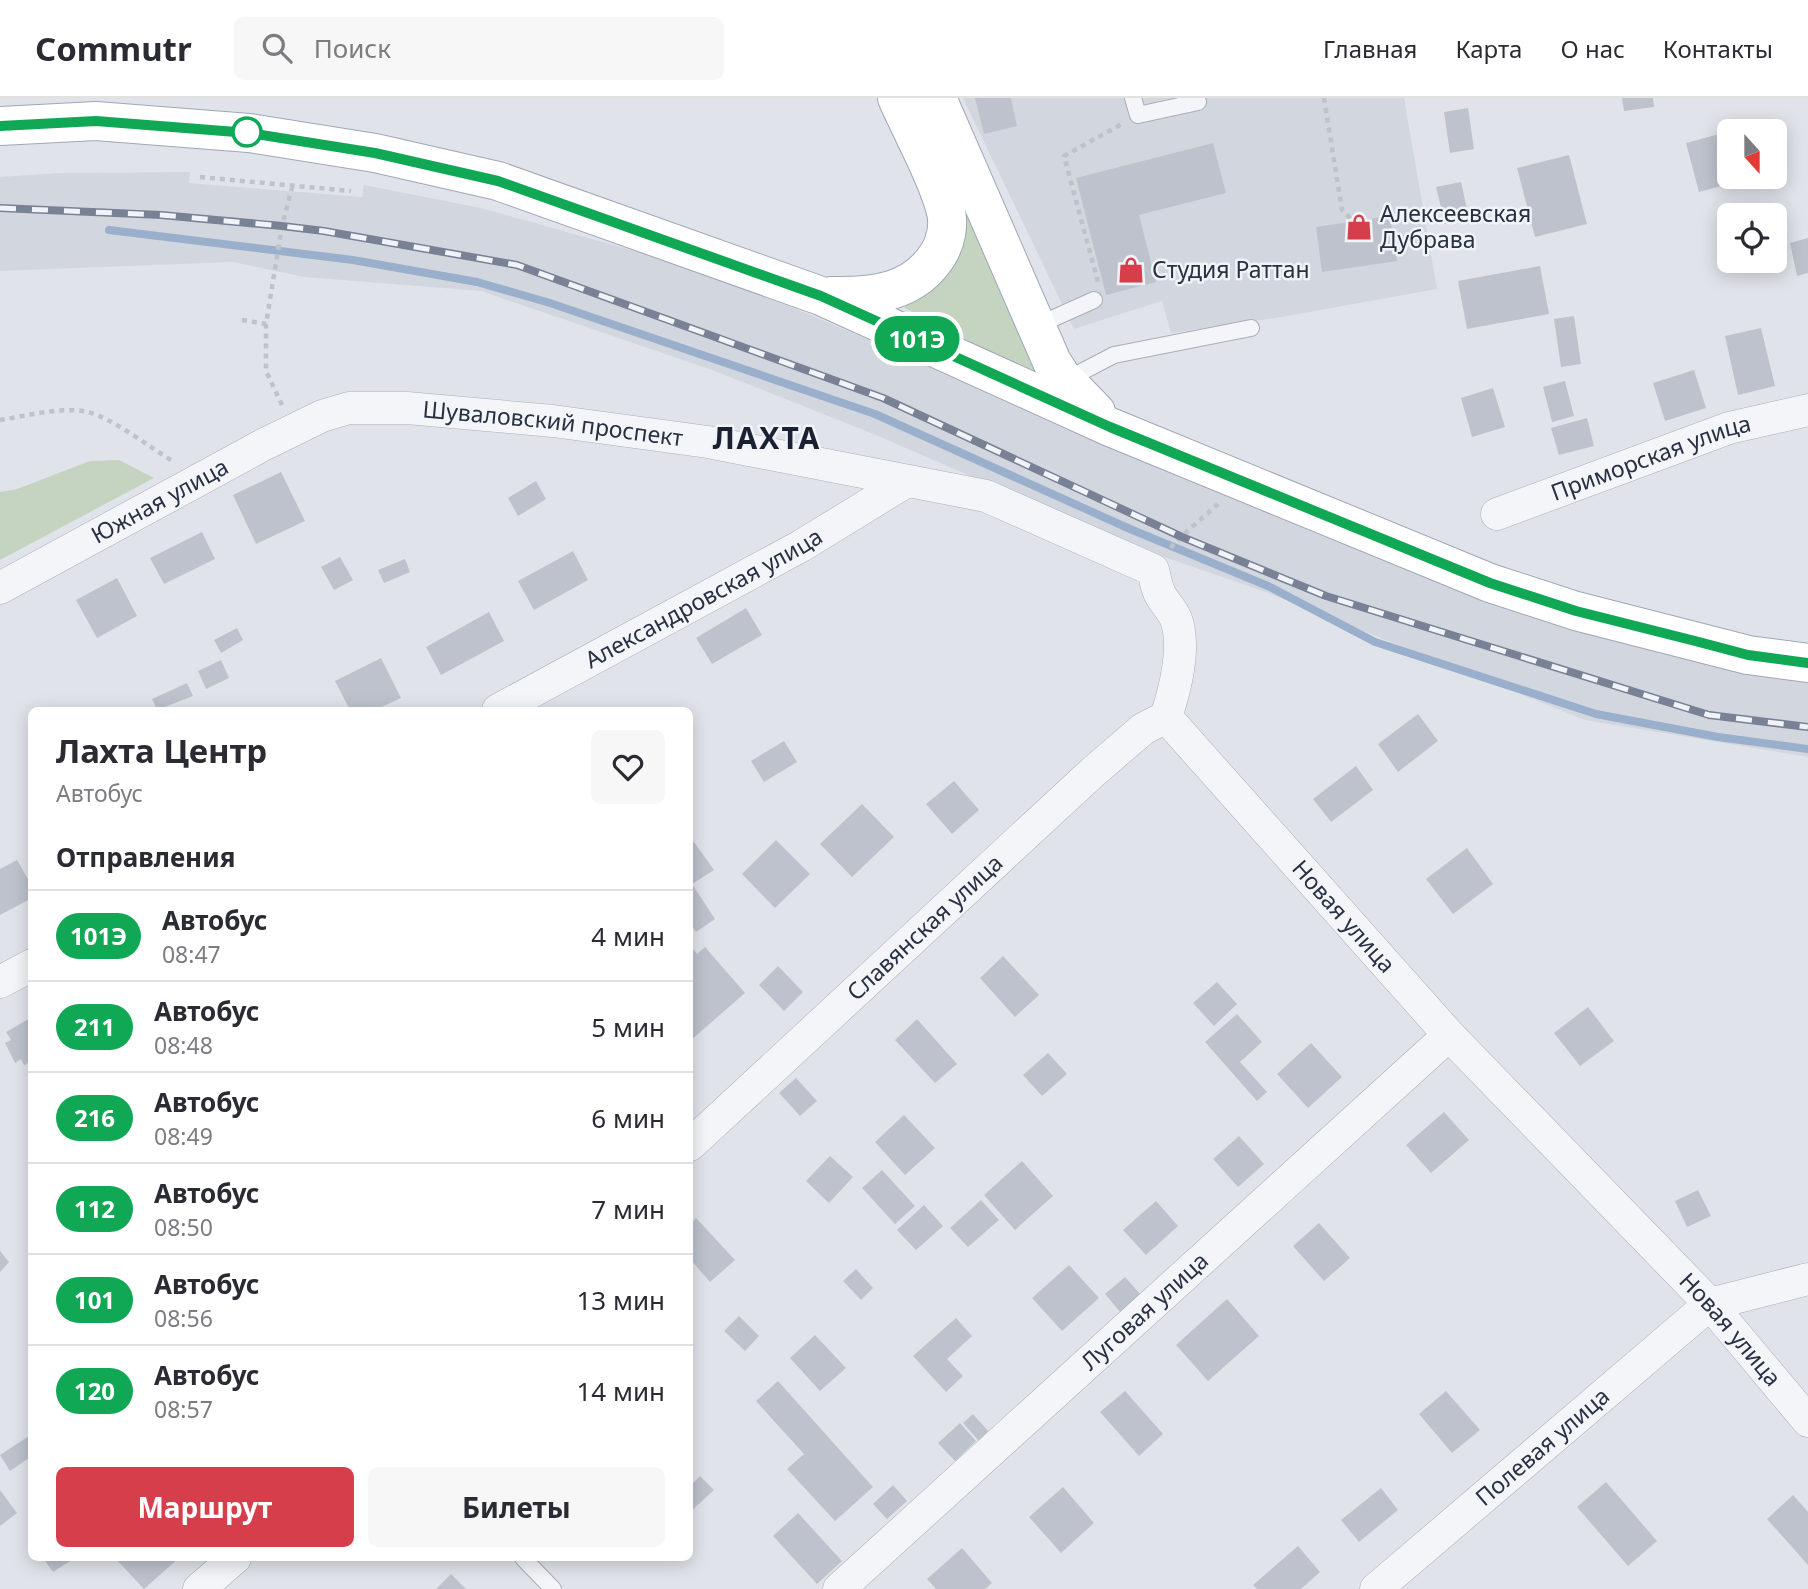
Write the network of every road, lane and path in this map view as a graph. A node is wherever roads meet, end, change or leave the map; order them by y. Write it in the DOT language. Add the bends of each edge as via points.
graph roads {
  1 [pos="897,98"];
  2 [pos="937,98"];
  3 [pos="1133,98"];
  4 [pos="1324,98"];
  5 [pos="1198,102"];
  6 [pos="1138,115"];
  7 [pos="0,126"];
  8 [pos="200,177"];
  9 [pos="293,184"];
  10 [pos="351,191"];
  11 [pos="1354,222"];
  12 [pos="1096,293"];
  13 [pos="821,296"];
  14 [pos="242,320"];
  15 [pos="266,324"];
  16 [pos="1036,326"];
  17 [pos="1251,328"];
  18 [pos="1065,380"];
  19 [pos="1808,410"];
  20 [pos="323,416"];
  21 [pos="0,420"];
  22 [pos="1110,427"];
  23 [pos="294,430"];
  24 [pos="201,479"];
  25 [pos="907,481"];
  26 [pos="1497,513"];
  27 [pos="0,588"];
  28 [pos="1808,663"];
  29 [pos="504,707"];
  30 [pos="1166,717"];
  31 [pos="28,967"];
  32 [pos="0,982"];
  33 [pos="1449,1035"];
  34 [pos="693,1141"];
  35 [pos="1808,1279"];
  36 [pos="1710,1304"];
  37 [pos="1808,1421"];
  38 [pos="232,1561"];
  39 [pos="526,1561"];
  40 [pos="199,1589"];
  41 [pos="553,1589"];
  42 [pos="839,1589"];
  43 [pos="1376,1589"];
  1 -- 13 [label="main road" via="946,213 941,249 918,279 897,290"];
  2 -- 16 [label="main road"];
  3 -- 6 [label="lane"];
  4 -- 11 [label="path" via="1342,210"];
  5 -- 6 [label="lane"];
  6 -- 12 [label="path" via="1064,156"];
  7 -- 13 [label="main road" via="109,121 249,133 375,153 498,181"];
  8 -- 9 [label="path"];
  9 -- 10 [label="path"];
  9 -- 15 [label="path"];
  12 -- 16 [label="lane"];
  13 -- 22 [label="main road"];
  14 -- 15 [label="path"];
  15 -- 23 [label="path" via="266,371"];
  16 -- 18 [label="main road"];
  17 -- 18 [label="lane" via="1114,355"];
  18 -- 22 [label="main road"];
  19 -- 26 [label="street, Приморская улица" via="1729,428"];
  20 -- 23 [label="street, Южная улица"];
  20 -- 25 [label="street, Шуваловский проспект" via="349,408 407,408 553,421 708,442"];
  21 -- 24 [label="path" via="86,412"];
  22 -- 28 [label="main road" via="1490,583 1576,611 1748,655"];
  23 -- 24 [label="street, Южная улица"];
  24 -- 27 [label="street, Южная улица"];
  25 -- 29 [label="street, Александровская улица" via="800,546"];
  25 -- 30 [label="street" via="986,496 1153,570 1159,593 1178,623 1178,667"];
  30 -- 33 [label="street, Новая улица"];
  30 -- 34 [label="street, Славянская улица" via="1143,729 1093,772"];
  31 -- 32 [label="street"];
  33 -- 36 [label="street, Новая улица"];
  33 -- 42 [label="street, Луговая улица"];
  35 -- 36 [label="street"];
  36 -- 37 [label="street, Новая улица"];
  36 -- 43 [label="street, Полевая улица"];
  38 -- 40 [label="street"];
  39 -- 41 [label="lane"];
}
